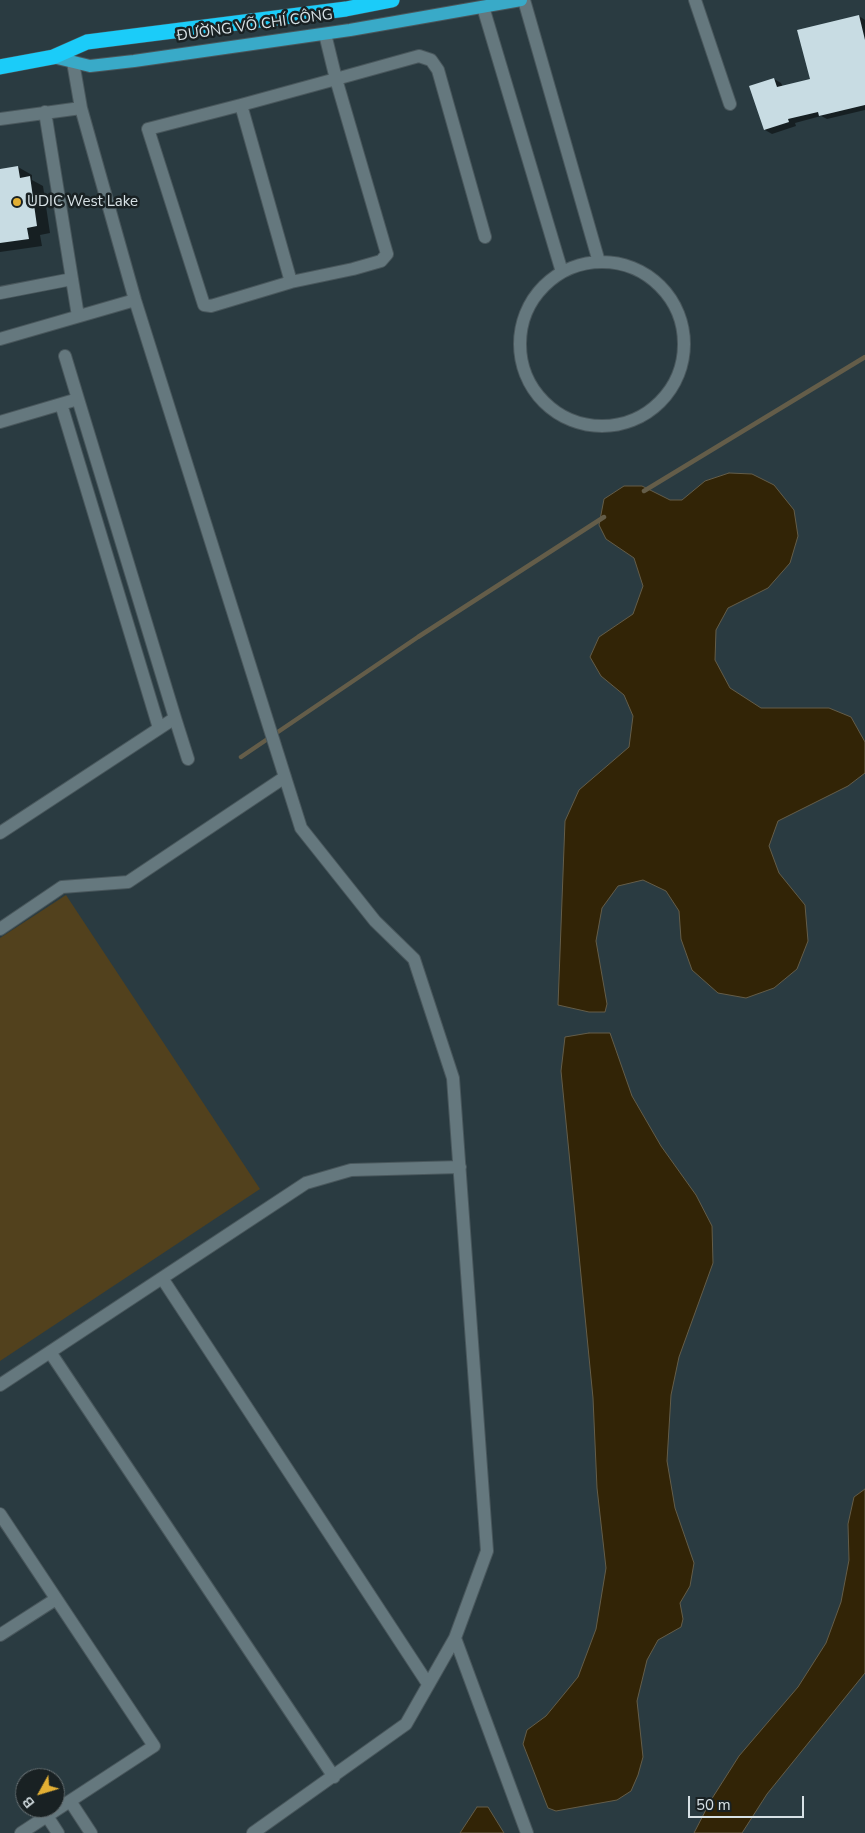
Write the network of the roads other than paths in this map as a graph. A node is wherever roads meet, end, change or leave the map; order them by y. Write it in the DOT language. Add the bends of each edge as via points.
graph roads {
  1 [pos="392,0"];
  2 [pos="522,0"];
  3 [pos="695,0"];
  4 [pos="483,6"];
  5 [pos="325,34"];
  6 [pos="52,58"];
  7 [pos="73,62"];
  8 [pos="0,66"];
  9 [pos="336,79"];
  10 [pos="730,104"];
  11 [pos="241,105"];
  12 [pos="81,108"];
  13 [pos="45,112"];
  14 [pos="0,119"];
  15 [pos="485,237"];
  16 [pos="599,262"];
  17 [pos="562,272"];
  18 [pos="72,279"];
  19 [pos="291,282"];
  20 [pos="0,293"];
  21 [pos="135,300"];
  22 [pos="78,316"];
  23 [pos="0,339"];
  24 [pos="65,356"];
  25 [pos="78,399"];
  26 [pos="61,404"];
  27 [pos="0,422"];
  28 [pos="129,566"];
  29 [pos="112,571"];
  30 [pos="175,718"];
  31 [pos="159,728"];
  32 [pos="188,759"];
  33 [pos="285,777"];
  34 [pos="0,833"];
  35 [pos="0,929"];
  36 [pos="460,1167"];
  37 [pos="162,1278"];
  38 [pos="50,1352"];
  39 [pos="0,1385"];
  40 [pos="0,1514"];
  41 [pos="56,1599"];
  42 [pos="0,1635"];
  43 [pos="454,1638"];
  44 [pos="428,1684"];
  45 [pos="334,1777"];
  46 [pos="70,1801"];
  47 [pos="65,1804"];
  48 [pos="44,1818"];
  49 [pos="48,1818"];
  50 [pos="21,1833"];
  51 [pos="58,1833"];
  52 [pos="91,1833"];
  53 [pos="253,1833"];
  54 [pos="527,1833"];
  1 -- 6 [label="highway, ĐƯỜNG VÕ CHÍ CÔNG" via="87,42"];
  2 -- 4 [label="main road, ĐƯỜNG VÕ CHÍ CÔNG"];
  2 -- 16 [label="street"];
  3 -- 10 [label="street"];
  4 -- 5 [label="main road, ĐƯỜNG VÕ CHÍ CÔNG"];
  4 -- 17 [label="street"];
  5 -- 7 [label="main road, ĐƯỜNG VÕ CHÍ CÔNG" via="90,66"];
  5 -- 9 [label="street"];
  6 -- 7 [label="main road, ĐƯỜNG VÕ CHÍ CÔNG"];
  6 -- 8 [label="highway, ĐƯỜNG VÕ CHÍ CÔNG"];
  7 -- 12 [label="street"];
  9 -- 11 [label="street"];
  9 -- 15 [label="street" via="419,56 431,60 438,70"];
  9 -- 19 [label="street" via="387,254 381,261"];
  11 -- 19 [label="street"];
  11 -- 19 [label="street" via="148,129 204,305 211,306"];
  12 -- 13 [label="street"];
  12 -- 21 [label="street"];
  13 -- 14 [label="street"];
  13 -- 18 [label="street"];
  16 -- 17 [label="street" via="578,264"];
  16 -- 17 [label="street" via="630,266 653,279 671,299 682,322 684,349 679,374 666,397 646,414 620,425 592,427 565,419 542,402 526,379 519,351 521,322 533,297"];
  18 -- 20 [label="street"];
  18 -- 22 [label="street"];
  21 -- 22 [label="street"];
  21 -- 33 [label="street"];
  22 -- 23 [label="street"];
  24 -- 25 [label="street"];
  25 -- 26 [label="street"];
  25 -- 28 [label="street"];
  26 -- 27 [label="street"];
  26 -- 29 [label="street"];
  28 -- 29 [label="street"];
  28 -- 30 [label="street"];
  29 -- 31 [label="street"];
  30 -- 31 [label="street"];
  30 -- 32 [label="street"];
  31 -- 34 [label="street"];
  33 -- 35 [label="street" via="128,882 62,887"];
  33 -- 36 [label="street" via="301,828 375,922 414,959 453,1078"];
  36 -- 37 [label="street" via="351,1170 306,1183"];
  36 -- 43 [label="street" via="487,1551"];
  37 -- 38 [label="street"];
  37 -- 44 [label="street"];
  38 -- 39 [label="street"];
  38 -- 45 [label="street"];
  40 -- 41 [label="street"];
  41 -- 42 [label="street"];
  41 -- 46 [label="street" via="154,1746"];
  43 -- 44 [label="street"];
  43 -- 54 [label="street"];
  44 -- 45 [label="street" via="406,1724"];
  45 -- 53 [label="street"];
  46 -- 47 [label="street"];
  46 -- 52 [label="street"];
  48 -- 50 [label="street"];
  49 -- 51 [label="street"];
}
